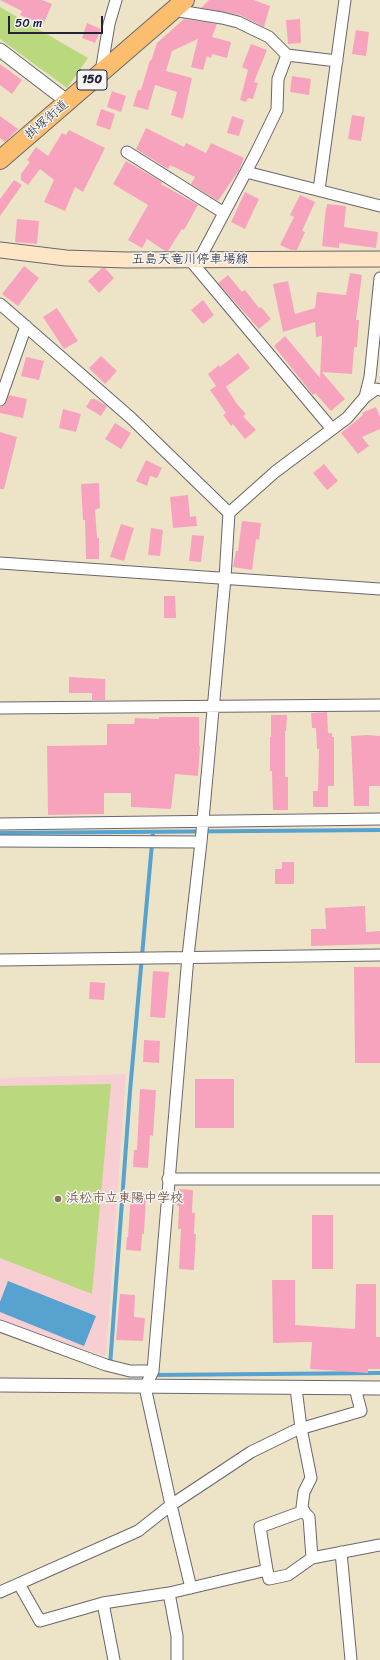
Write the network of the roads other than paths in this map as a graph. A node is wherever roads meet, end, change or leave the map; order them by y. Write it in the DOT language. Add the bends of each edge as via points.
graph roads {
  1 [pos="116,0"];
  2 [pos="345,0"];
  3 [pos="179,5"];
  4 [pos="0,50"];
  5 [pos="287,55"];
  6 [pos="337,61"];
  7 [pos="101,73"];
  8 [pos="68,102"];
  9 [pos="127,152"];
  10 [pos="0,160"];
  11 [pos="246,172"];
  12 [pos="319,190"];
  13 [pos="380,206"];
  14 [pos="224,213"];
  15 [pos="0,250"];
  16 [pos="380,259"];
  17 [pos="195,260"];
  18 [pos="380,278"];
  19 [pos="0,304"];
  20 [pos="26,326"];
  21 [pos="380,390"];
  22 [pos="365,397"];
  23 [pos="0,400"];
  24 [pos="332,429"];
  25 [pos="229,512"];
  26 [pos="0,564"];
  27 [pos="225,578"];
  28 [pos="380,589"];
  29 [pos="380,704"];
  30 [pos="212,706"];
  31 [pos="0,708"];
  32 [pos="380,819"];
  33 [pos="203,821"];
  34 [pos="0,824"];
  35 [pos="0,841"];
  36 [pos="201,842"];
  37 [pos="380,955"];
  38 [pos="188,956"];
  39 [pos="0,960"];
  40 [pos="168,1179"];
  41 [pos="380,1179"];
  42 [pos="0,1326"];
  43 [pos="153,1371"];
  44 [pos="0,1385"];
  45 [pos="145,1386"];
  46 [pos="296,1388"];
  47 [pos="355,1388"];
  48 [pos="380,1388"];
  49 [pos="301,1428"];
  50 [pos="171,1505"];
  51 [pos="304,1511"];
  52 [pos="380,1545"];
  53 [pos="341,1552"];
  54 [pos="312,1558"];
  55 [pos="267,1570"];
  56 [pos="19,1584"];
  57 [pos="191,1588"];
  58 [pos="0,1592"];
  59 [pos="169,1593"];
  60 [pos="103,1603"];
  61 [pos="114,1660"];
  62 [pos="177,1660"];
  63 [pos="351,1660"];
  1 -- 7 [label="street" via="109,24"];
  2 -- 6 [label="street"];
  3 -- 5 [label="street" via="238,22 269,38"];
  3 -- 7 [label="highway, 掛塚街道 / 150"];
  4 -- 8 [label="street"];
  5 -- 6 [label="street"];
  5 -- 11 [label="street" via="278,79 277,110"];
  6 -- 12 [label="street"];
  7 -- 8 [label="highway, 掛塚街道 / 150"];
  8 -- 10 [label="highway, 掛塚街道 / 150"];
  9 -- 14 [label="street"];
  11 -- 12 [label="street"];
  11 -- 14 [label="street"];
  12 -- 13 [label="street"];
  14 -- 17 [label="street"];
  15 -- 17 [label="main road, 五島天竜川停車場線" via="66,258"];
  16 -- 17 [label="main road, 五島天竜川停車場線"];
  17 -- 24 [label="street"];
  18 -- 22 [label="street" via="370,377"];
  19 -- 20 [label="street"];
  20 -- 23 [label="street"];
  20 -- 25 [label="street" via="130,418"];
  21 -- 22 [label="street" via="376,389"];
  22 -- 24 [label="street" via="347,418"];
  24 -- 25 [label="street" via="275,472"];
  25 -- 27 [label="street"];
  26 -- 27 [label="street"];
  27 -- 28 [label="street"];
  27 -- 30 [label="street"];
  29 -- 30 [label="street"];
  30 -- 31 [label="street"];
  30 -- 33 [label="street"];
  32 -- 33 [label="street"];
  33 -- 34 [label="street"];
  33 -- 36 [label="street"];
  35 -- 36 [label="street"];
  36 -- 38 [label="street"];
  37 -- 38 [label="street"];
  38 -- 39 [label="street"];
  38 -- 40 [label="street"];
  40 -- 41 [label="street"];
  40 -- 43 [label="street"];
  42 -- 43 [label="street" via="106,1365 130,1371"];
  43 -- 45 [label="street"];
  44 -- 45 [label="street"];
  45 -- 46 [label="street"];
  45 -- 50 [label="street"];
  46 -- 47 [label="street"];
  46 -- 49 [label="street"];
  47 -- 48 [label="street"];
  47 -- 49 [label="street" via="361,1411"];
  49 -- 50 [label="street" via="251,1452"];
  49 -- 51 [label="street" via="311,1478 304,1492"];
  50 -- 56 [label="street" via="138,1531"];
  50 -- 57 [label="street"];
  51 -- 54 [label="street" via="309,1517"];
  51 -- 55 [label="street" via="260,1527"];
  52 -- 53 [label="street"];
  53 -- 54 [label="street"];
  53 -- 63 [label="street"];
  54 -- 55 [label="street" via="288,1575 269,1579"];
  55 -- 57 [label="street"];
  56 -- 58 [label="street"];
  56 -- 60 [label="street" via="40,1621"];
  57 -- 59 [label="street"];
  59 -- 60 [label="street"];
  59 -- 62 [label="street" via="177,1636"];
  60 -- 61 [label="street"];
}
